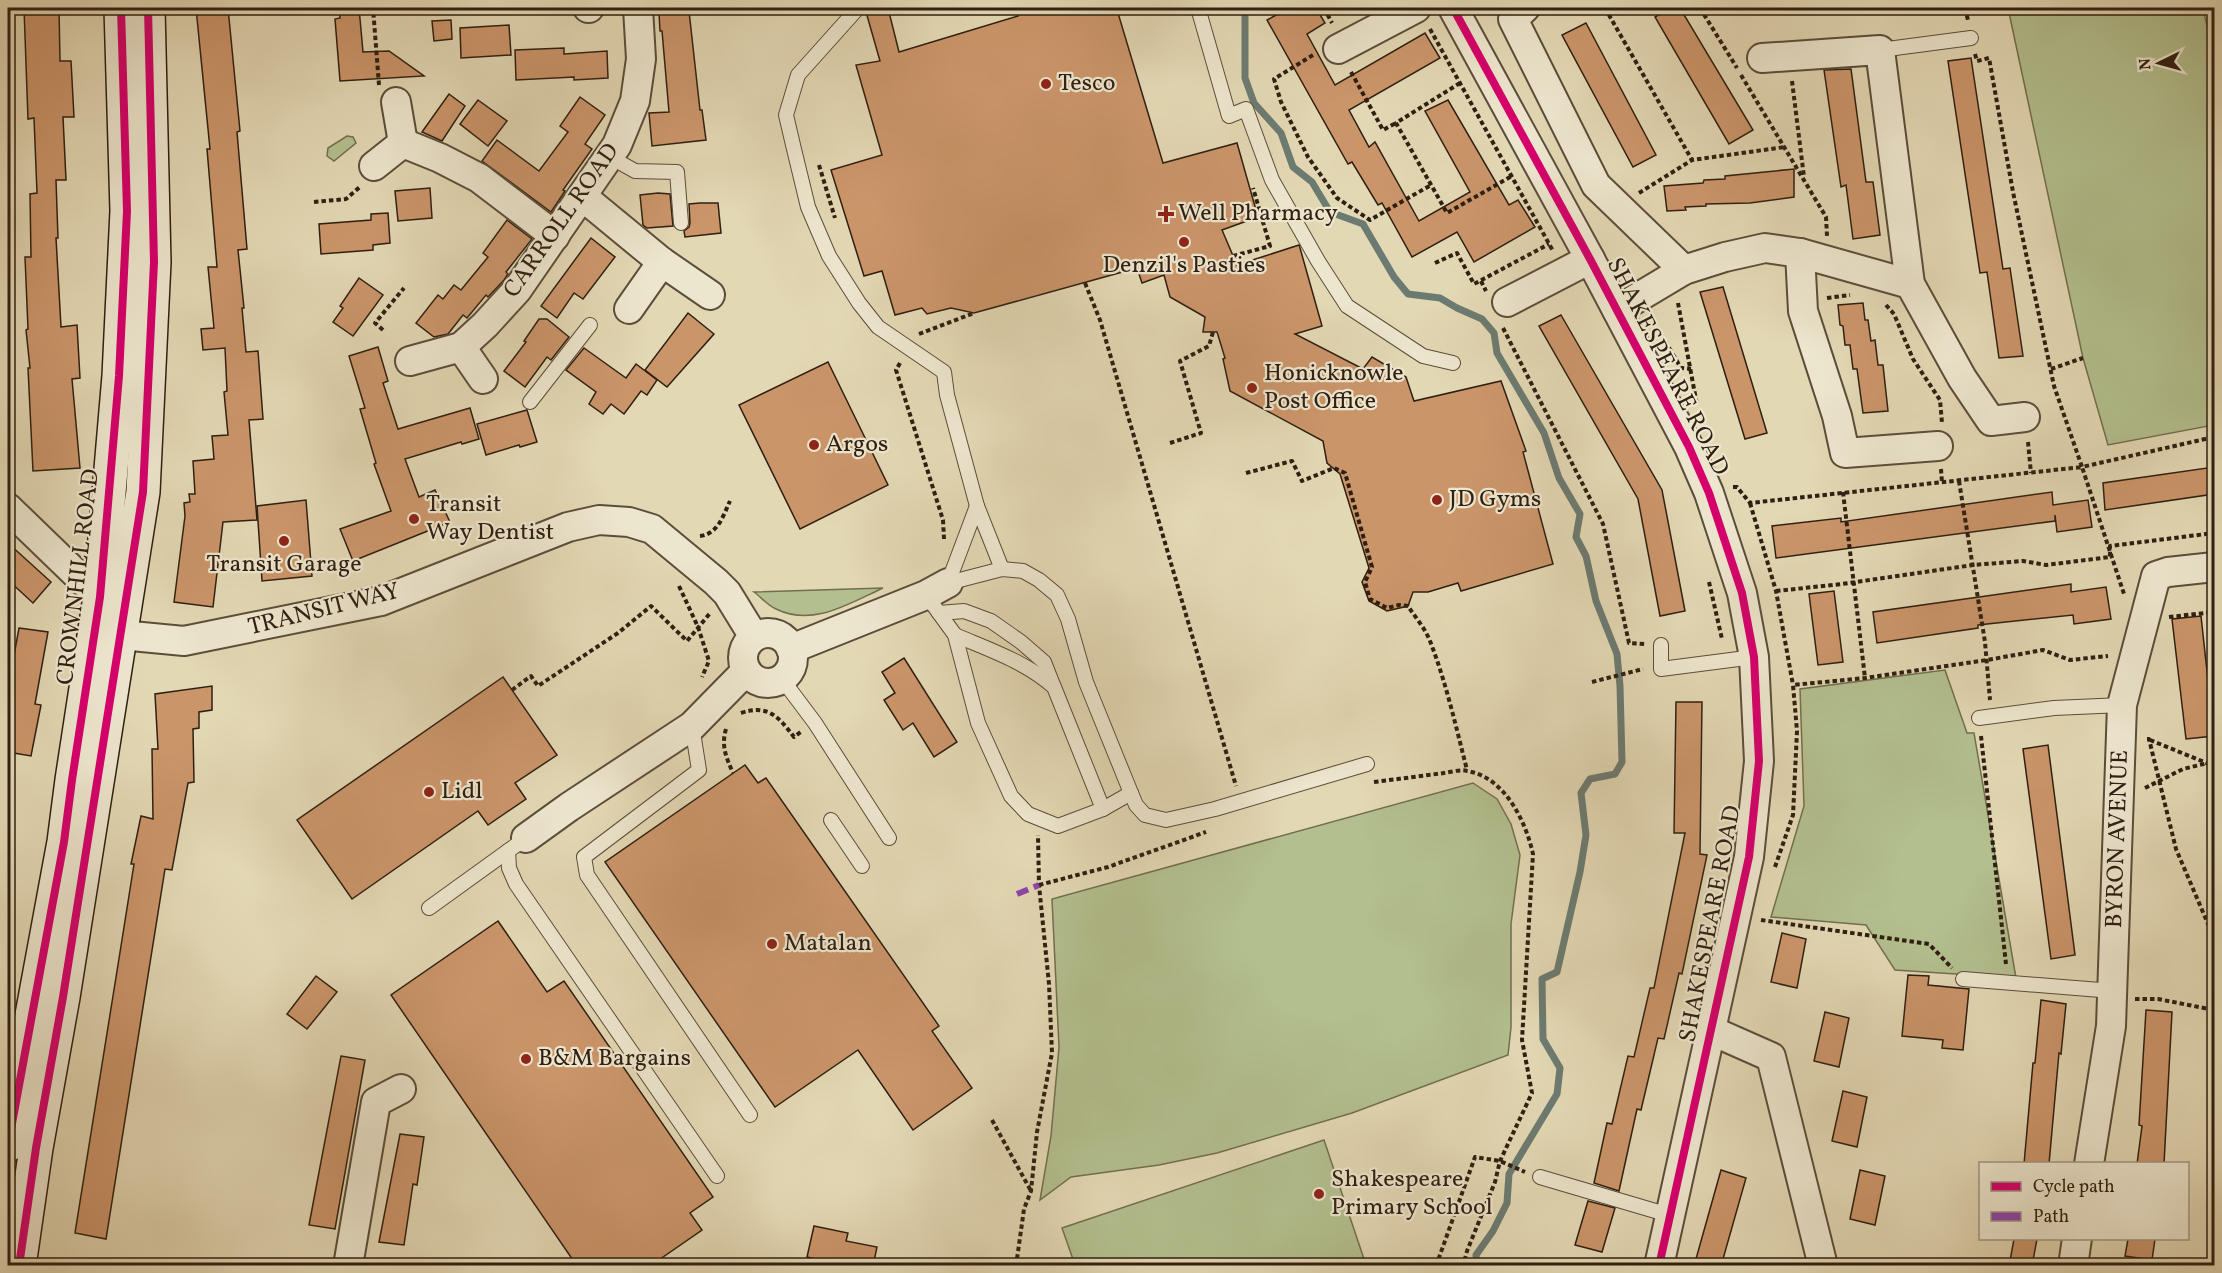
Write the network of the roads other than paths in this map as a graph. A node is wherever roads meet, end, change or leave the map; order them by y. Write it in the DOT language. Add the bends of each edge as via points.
graph roads {
  1 [pos="121,8"];
  2 [pos="148,8"];
  3 [pos="638,8"];
  4 [pos="858,8"];
  5 [pos="1197,8"];
  6 [pos="1453,8"];
  7 [pos="1526,8"];
  8 [pos="1422,17"];
  9 [pos="1971,38"];
  10 [pos="1338,49"];
  11 [pos="1880,50"];
  12 [pos="1775,57"];
  13 [pos="396,102"];
  14 [pos="403,143"];
  15 [pos="610,157"];
  16 [pos="374,166"];
  17 [pos="584,197"];
  18 [pos="681,223"];
  19 [pos="555,236"];
  20 [pos="1800,253"];
  21 [pos="1590,259"];
  22 [pos="662,262"];
  23 [pos="1680,283"];
  24 [pos="1910,284"];
  25 [pos="710,296"];
  26 [pos="1500,308"];
  27 [pos="629,309"];
  28 [pos="1617,310"];
  29 [pos="590,325"];
  30 [pos="461,347"];
  31 [pos="410,361"];
  32 [pos="1453,363"];
  33 [pos="483,379"];
  34 [pos="530,402"];
  35 [pos="2025,417"];
  36 [pos="1938,446"];
  37 [pos="977,506"];
  38 [pos="8,508"];
  39 [pos="2214,567"];
  40 [pos="1002,569"];
  41 [pos="100,597"];
  42 [pos="938,597"];
  43 [pos="121,635"];
  44 [pos="955,635"];
  45 [pos="754,637"];
  46 [pos="1661,645"];
  47 [pos="791,649"];
  48 [pos="1740,659"];
  49 [pos="746,671"];
  50 [pos="782,679"];
  51 [pos="1054,687"];
  52 [pos="1985,717"];
  53 [pos="2122,717"];
  54 [pos="695,722"];
  55 [pos="1367,764"];
  56 [pos="1131,793"];
  57 [pos="1103,808"];
  58 [pos="831,820"];
  59 [pos="889,838"];
  60 [pos="517,844"];
  61 [pos="862,866"];
  62 [pos="429,908"];
  63 [pos="1963,979"];
  64 [pos="2113,992"];
  65 [pos="1710,1030"];
  66 [pos="401,1089"];
  67 [pos="750,1115"];
  68 [pos="8,1145"];
  69 [pos="2089,1162"];
  70 [pos="717,1176"];
  71 [pos="1539,1177"];
  72 [pos="1668,1215"];
  73 [pos="2077,1240"];
  74 [pos="19,1266"];
  75 [pos="348,1266"];
  76 [pos="1659,1266"];
  77 [pos="1823,1266"];
  78 [pos="2073,1266"];
  1 -- 41 [label="main road, CROWNHILL ROAD" via="127,211 119,376"];
  2 -- 43 [label="main road, CROWNHILL ROAD" via="154,273 143,492"];
  3 -- 15 [label="street, CARROLL ROAD" via="641,59 635,101"];
  4 -- 37 [label="lane" via="798,75 786,115 808,207 829,256 878,327 944,372"];
  5 -- 32 [label="lane" via="1229,116 1246,109 1272,180 1347,306 1423,356"];
  6 -- 21 [label="street, SHAKESPEARE ROAD"];
  7 -- 23 [label="street" via="1513,19 1596,185 1618,206"];
  8 -- 10 [label="street"];
  9 -- 11 [label="lane"];
  11 -- 12 [label="street"];
  11 -- 24 [label="street"];
  13 -- 14 [label="street"];
  14 -- 16 [label="street"];
  14 -- 19 [label="street" via="480,178"];
  15 -- 17 [label="street, CARROLL ROAD"];
  15 -- 18 [label="lane" via="635,171 677,172"];
  17 -- 19 [label="street, CARROLL ROAD"];
  17 -- 22 [label="street"];
  19 -- 30 [label="street, CARROLL ROAD" via="517,290"];
  20 -- 23 [label="street" via="1765,248 1725,257"];
  20 -- 24 [label="street"];
  20 -- 36 [label="street" via="1803,311 1845,453"];
  21 -- 26 [label="street"];
  21 -- 28 [label="street, SHAKESPEARE ROAD"];
  22 -- 25 [label="street"];
  22 -- 27 [label="street"];
  23 -- 28 [label="street"];
  24 -- 35 [label="street" via="1962,378 1991,421"];
  28 -- 48 [label="street, SHAKESPEARE ROAD" via="1709,493 1742,593"];
  29 -- 34 [label="lane"];
  30 -- 31 [label="street"];
  30 -- 33 [label="street"];
  37 -- 40 [label="lane"];
  37 -- 42 [label="lane"];
  38 -- 41 [label="street"];
  39 -- 53 [label="street, BYRON AVENUE" via="2156,576"];
  40 -- 42 [label="lane"];
  40 -- 56 [label="lane" via="1023,571 1057,595 1086,682"];
  41 -- 43 [label="street"];
  41 -- 68 [label="main road, CROWNHILL ROAD" via="64,842"];
  42 -- 44 [label="lane"];
  42 -- 47 [label="street"];
  42 -- 51 [label="lane" via="991,621 1021,642 1044,662"];
  43 -- 45 [label="street, TRANSIT WAY" via="184,641 381,601 568,527 599,520 629,522 652,529 716,582"];
  43 -- 74 [label="main road, CROWNHILL ROAD"];
  44 -- 51 [label="lane" via="1016,661"];
  44 -- 57 [label="lane" via="978,723 1011,796 1028,814 1058,826"];
  45 -- 47 [label="street" via="776,634"];
  45 -- 49 [label="street" via="742,656"];
  46 -- 48 [label="lane" via="1661,669"];
  47 -- 50 [label="street" via="792,666"];
  48 -- 65 [label="street, SHAKESPEARE ROAD" via="1759,761 1749,857"];
  49 -- 50 [label="street" via="766,684"];
  49 -- 54 [label="street"];
  50 -- 59 [label="lane"];
  51 -- 57 [label="lane"];
  52 -- 53 [label="lane" via="2054,708"];
  53 -- 64 [label="street, BYRON AVENUE"];
  54 -- 60 [label="street"];
  54 -- 67 [label="lane" via="699,770 584,856 587,875"];
  55 -- 56 [label="lane" via="1166,820 1145,815"];
  56 -- 57 [label="lane"];
  58 -- 61 [label="lane"];
  60 -- 62 [label="lane"];
  60 -- 70 [label="lane" via="509,868 516,884"];
  63 -- 64 [label="lane"];
  64 -- 69 [label="street, BYRON AVENUE"];
  65 -- 72 [label="street, SHAKESPEARE ROAD"];
  65 -- 77 [label="street" via="1771,1057"];
  66 -- 75 [label="street" via="376,1102"];
  71 -- 72 [label="lane"];
  72 -- 76 [label="street, SHAKESPEARE ROAD"];
  73 -- 78 [label="street"];
}
